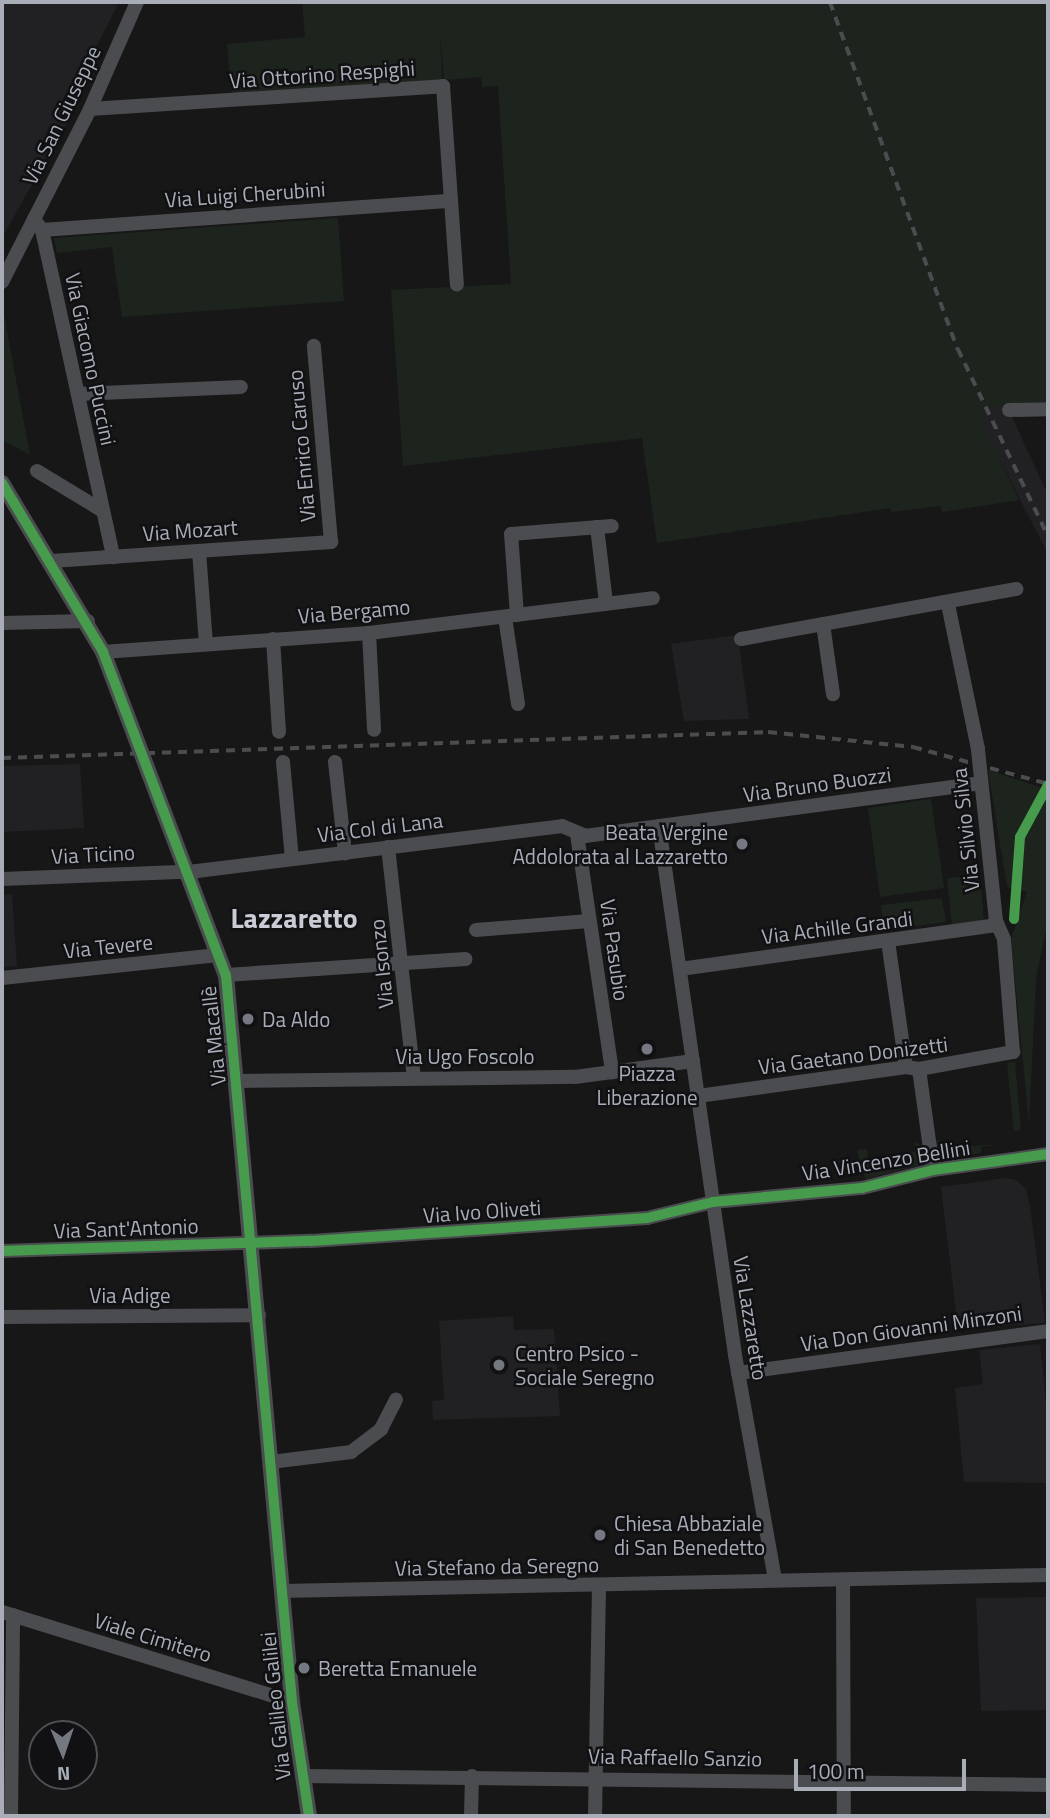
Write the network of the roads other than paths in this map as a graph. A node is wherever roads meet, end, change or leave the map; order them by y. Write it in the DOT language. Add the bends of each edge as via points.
graph roads {
  1 [pos="137,2"];
  2 [pos="90,110"];
  3 [pos="451,201"];
  4 [pos="38,224"];
  5 [pos="2,282"];
  6 [pos="457,285"];
  7 [pos="314,346"];
  8 [pos="242,387"];
  9 [pos="78,394"];
  10 [pos="1048,409"];
  11 [pos="1009,410"];
  12 [pos="37,471"];
  13 [pos="2,483"];
  14 [pos="103,511"];
  15 [pos="331,542"];
  16 [pos="199,551"];
  17 [pos="113,557"];
  18 [pos="52,561"];
  19 [pos="1017,589"];
  20 [pos="653,598"];
  21 [pos="606,603"];
  22 [pos="948,604"];
  23 [pos="511,616"];
  24 [pos="88,621"];
  25 [pos="2,623"];
  26 [pos="823,624"];
  27 [pos="369,633"];
  28 [pos="273,639"];
  29 [pos="741,639"];
  30 [pos="206,644"];
  31 [pos="103,652"];
  32 [pos="832,694"];
  33 [pos="518,704"];
  34 [pos="374,730"];
  35 [pos="279,732"];
  36 [pos="283,762"];
  37 [pos="335,762"];
  38 [pos="980,783"];
  39 [pos="659,826"];
  40 [pos="577,834"];
  41 [pos="388,847"];
  42 [pos="345,853"];
  43 [pos="292,859"];
  44 [pos="187,871"];
  45 [pos="2,879"];
  46 [pos="589,921"];
  47 [pos="998,925"];
  48 [pos="476,930"];
  49 [pos="888,941"];
  50 [pos="218,955"];
  51 [pos="465,958"];
  52 [pos="402,962"];
  53 [pos="680,969"];
  54 [pos="226,975"];
  55 [pos="2,978"];
  56 [pos="1013,1052"];
  57 [pos="693,1061"];
  58 [pos="912,1068"];
  59 [pos="612,1072"];
  60 [pos="414,1077"];
  61 [pos="237,1081"];
  62 [pos="698,1097"];
  63 [pos="1048,1154"];
  64 [pos="1024,1158"];
  65 [pos="1048,1168"];
  66 [pos="933,1170"];
  67 [pos="713,1202"];
  68 [pos="251,1244"];
  69 [pos="2,1251"];
  70 [pos="259,1315"];
  71 [pos="2,1317"];
  72 [pos="1045,1331"];
  73 [pos="738,1373"];
  74 [pos="396,1400"];
  75 [pos="271,1462"];
  76 [pos="1048,1574"];
  77 [pos="775,1580"];
  78 [pos="843,1580"];
  79 [pos="599,1586"];
  80 [pos="282,1591"];
  81 [pos="8,1614"];
  82 [pos="292,1702"];
  83 [pos="302,1776"];
  84 [pos="472,1776"];
  85 [pos="596,1777"];
  86 [pos="844,1781"];
  87 [pos="1048,1786"];
  88 [pos="11,1816"];
  89 [pos="309,1816"];
  90 [pos="471,1816"];
  91 [pos="596,1816"];
  92 [pos="845,1816"];
  1 -- 2 [label="street, Via San Giuseppe"];
  2 -- 3 [label="street, Via Ottorino Respighi" via="443,86"];
  2 -- 4 [label="street, Via San Giuseppe"];
  3 -- 4 [label="street, Via Luigi Cherubini"];
  3 -- 6 [label="street, Via Ottorino Respighi"];
  4 -- 5 [label="street, Via San Giuseppe"];
  4 -- 9 [label="street, Via Giacomo Puccini"];
  7 -- 15 [label="street, Via Enrico Caruso"];
  8 -- 9 [label="street"];
  9 -- 14 [label="street, Via Giacomo Puccini"];
  10 -- 11 [label="street"];
  12 -- 14 [label="street"];
  13 -- 18 [label="street, Via Macallè"];
  14 -- 17 [label="street, Via Giacomo Puccini"];
  15 -- 16 [label="street, Via Mozart"];
  16 -- 17 [label="street, Via Mozart"];
  16 -- 30 [label="street"];
  17 -- 18 [label="street, Via Mozart"];
  18 -- 24 [label="street, Via Macallè"];
  19 -- 22 [label="street"];
  20 -- 21 [label="street, Via Bergamo"];
  21 -- 23 [label="street, Via Bergamo"];
  21 -- 23 [label="street" via="605,527 511,534"];
  22 -- 26 [label="street"];
  22 -- 38 [label="street, Via Silvio Silva" via="978,749"];
  23 -- 27 [label="street, Via Bergamo"];
  23 -- 33 [label="street"];
  24 -- 25 [label="street"];
  24 -- 31 [label="street, Via Macallè"];
  26 -- 29 [label="street"];
  26 -- 32 [label="street"];
  27 -- 28 [label="street, Via Bergamo"];
  27 -- 34 [label="street"];
  28 -- 30 [label="street, Via Bergamo"];
  28 -- 35 [label="street"];
  30 -- 31 [label="street, Via Bergamo"];
  31 -- 44 [label="street, Via Macallè"];
  36 -- 43 [label="street"];
  37 -- 42 [label="street"];
  38 -- 39 [label="street, Via Bruno Buozzi"];
  38 -- 47 [label="street, Via Silvio Silva"];
  39 -- 40 [label="street, Via Bruno Buozzi"];
  39 -- 53 [label="street"];
  40 -- 41 [label="street, Via Col di Lana" via="562,826"];
  40 -- 46 [label="street, Via Pasubio"];
  41 -- 42 [label="street, Via Col di Lana"];
  41 -- 52 [label="street, Via Isonzo"];
  42 -- 43 [label="street, Via Col di Lana"];
  43 -- 44 [label="street, Via Col di Lana"];
  44 -- 45 [label="street, Via Ticino"];
  44 -- 50 [label="street, Via Macallè"];
  46 -- 48 [label="street"];
  46 -- 59 [label="street, Via Pasubio"];
  47 -- 49 [label="street, Via Achille Grandi"];
  47 -- 56 [label="street, Via Silvio Silva" via="1004,939"];
  49 -- 53 [label="street, Via Achille Grandi"];
  49 -- 58 [label="street"];
  50 -- 54 [label="street, Via Macallè"];
  50 -- 55 [label="street, Via Tevere"];
  51 -- 52 [label="street"];
  52 -- 54 [label="street"];
  52 -- 60 [label="street, Via Isonzo"];
  53 -- 57 [label="street"];
  54 -- 61 [label="street, Via Macallè"];
  56 -- 58 [label="street, Via Gaetano Donizetti"];
  57 -- 59 [label="street, Via Ugo Foscolo"];
  57 -- 62 [label="street, Via Lazzaretto"];
  58 -- 62 [label="street, Via Gaetano Donizetti"];
  58 -- 66 [label="street"];
  59 -- 60 [label="street, Via Ugo Foscolo" via="575,1077"];
  60 -- 61 [label="street, Via Ugo Foscolo"];
  61 -- 68 [label="street, Via Macallè"];
  62 -- 67 [label="street, Via Lazzaretto"];
  63 -- 64 [label="street, Via Vincenzo Bellini"];
  64 -- 65 [label="street"];
  64 -- 66 [label="street, Via Vincenzo Bellini"];
  66 -- 67 [label="street, Via Vincenzo Bellini" via="862,1188"];
  67 -- 68 [label="street, Via Ivo Oliveti" via="647,1218"];
  67 -- 73 [label="street, Via Lazzaretto"];
  68 -- 69 [label="street, Via Sant'Antonio"];
  68 -- 70 [label="street, Via Macallè"];
  70 -- 71 [label="street, Via Adige"];
  70 -- 75 [label="street, Via Macallè"];
  72 -- 73 [label="street, Via Don Giovanni Minzoni"];
  73 -- 77 [label="street, Via Lazzaretto"];
  74 -- 75 [label="street" via="381,1429 351,1452"];
  75 -- 80 [label="street, Via Macallè"];
  76 -- 78 [label="street, Via Stefano da Seregno"];
  77 -- 78 [label="street, Via Stefano da Seregno"];
  77 -- 79 [label="street, Via Stefano da Seregno"];
  78 -- 86 [label="street"];
  79 -- 80 [label="street, Via Stefano da Seregno"];
  79 -- 85 [label="street"];
  80 -- 82 [label="street, Via Galileo Galilei"];
  81 -- 82 [label="street, Viale Cimitero"];
  81 -- 88 [label="street"];
  82 -- 83 [label="street, Via Galileo Galilei"];
  83 -- 84 [label="street, Via Raffaello Sanzio"];
  83 -- 89 [label="street, Via Galileo Galilei"];
  84 -- 85 [label="street, Via Raffaello Sanzio"];
  84 -- 90 [label="street"];
  85 -- 86 [label="street, Via Raffaello Sanzio"];
  85 -- 91 [label="street"];
  86 -- 87 [label="street, Via Raffaello Sanzio"];
  86 -- 92 [label="street"];
}
